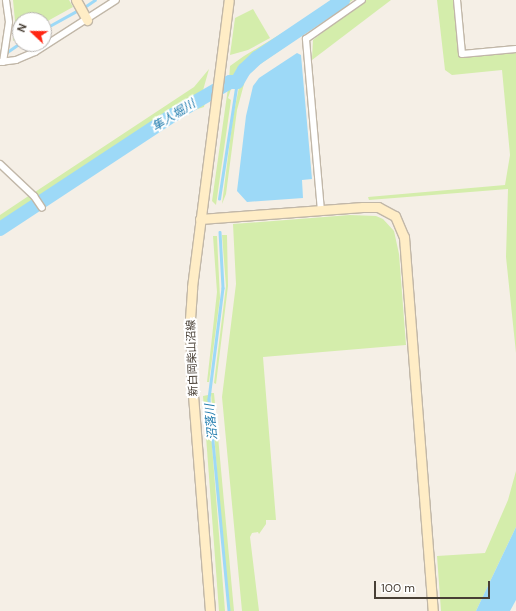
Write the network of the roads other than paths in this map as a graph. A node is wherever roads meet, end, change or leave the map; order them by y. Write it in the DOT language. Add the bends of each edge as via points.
graph roads {
  1 [pos="6,0"];
  2 [pos="76,0"];
  3 [pos="116,0"];
  4 [pos="229,0"];
  5 [pos="362,0"];
  6 [pos="457,0"];
  7 [pos="87,20"];
  8 [pos="516,49"];
  9 [pos="2,62"];
  10 [pos="0,164"];
  11 [pos="42,208"];
  12 [pos="321,211"];
  13 [pos="200,219"];
  14 [pos="210,611"];
  15 [pos="433,611"];
  1 -- 9 [label="street" via="9,22"];
  2 -- 7 [label="street"];
  3 -- 7 [label="street"];
  4 -- 13 [label="street, 新白岡柴山沼線"];
  5 -- 12 [label="street" via="306,39"];
  6 -- 8 [label="street" via="462,54"];
  7 -- 9 [label="street" via="35,52"];
  10 -- 11 [label="street" via="34,196"];
  12 -- 13 [label="street"];
  12 -- 15 [label="street" via="378,206 395,216 404,237"];
  13 -- 14 [label="street, 新白岡柴山沼線" via="192,287 190,342"];
}
